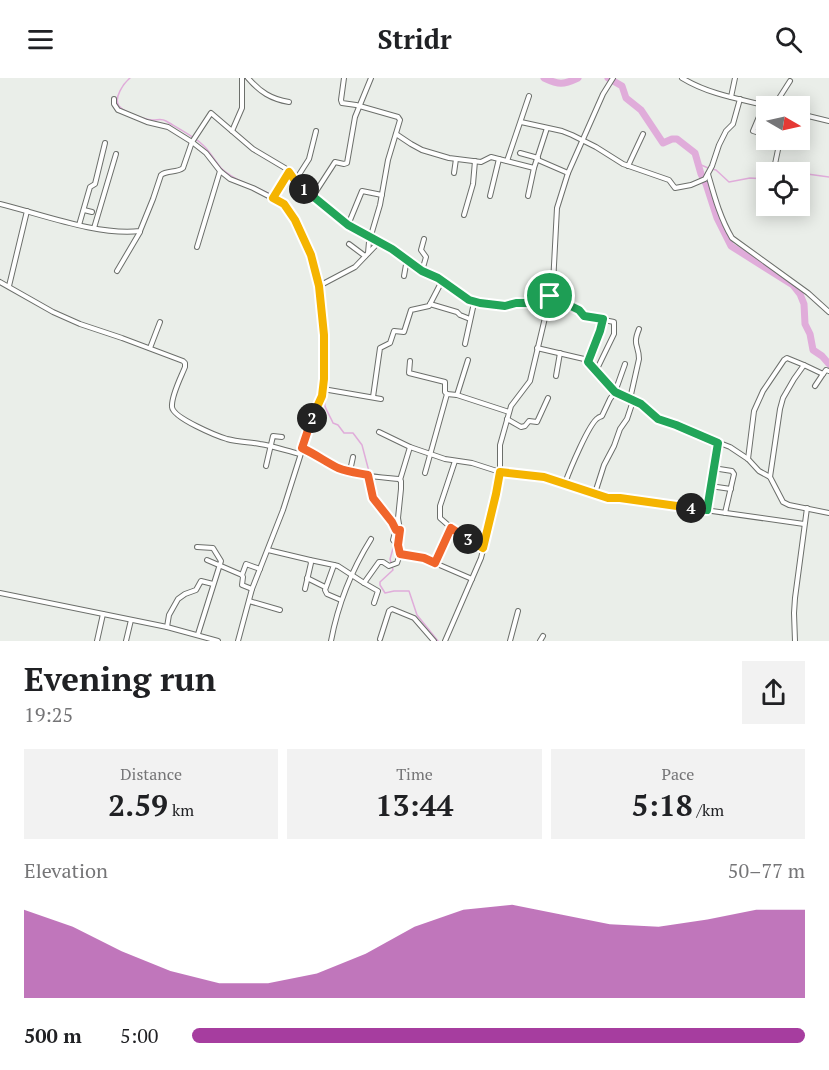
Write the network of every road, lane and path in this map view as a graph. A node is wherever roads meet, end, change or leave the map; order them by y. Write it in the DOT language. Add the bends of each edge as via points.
graph roads {
  1 [pos="242,78"];
  2 [pos="248,78"];
  3 [pos="344,78"];
  4 [pos="371,78"];
  5 [pos="682,78"];
  6 [pos="735,78"];
  7 [pos="611,80"];
  8 [pos="790,81"];
  9 [pos="529,96"];
  10 [pos="780,96"];
  11 [pos="731,97"];
  12 [pos="114,99"];
  13 [pos="740,99"];
  14 [pos="289,102"];
  15 [pos="756,103"];
  16 [pos="360,108"];
  17 [pos="810,116"];
  18 [pos="829,121"];
  19 [pos="521,122"];
  20 [pos="547,128"];
  21 [pos="232,131"];
  22 [pos="316,131"];
  23 [pos="396,134"];
  24 [pos="643,134"];
  25 [pos="193,140"];
  26 [pos="583,140"];
  27 [pos="105,143"];
  28 [pos="520,153"];
  29 [pos="116,154"];
  30 [pos="456,159"];
  31 [pos="499,159"];
  32 [pos="538,159"];
  33 [pos="475,161"];
  34 [pos="507,161"];
  35 [pos="628,166"];
  36 [pos="534,168"];
  37 [pos="220,171"];
  38 [pos="289,172"];
  39 [pos="454,173"];
  40 [pos="568,173"];
  41 [pos="708,173"];
  42 [pos="296,182"];
  43 [pos="382,195"];
  44 [pos="87,196"];
  45 [pos="313,196"];
  46 [pos="490,196"];
  47 [pos="528,196"];
  48 [pos="274,197"];
  49 [pos="95,198"];
  50 [pos="0,204"];
  51 [pos="84,210"];
  52 [pos="27,211"];
  53 [pos="92,212"];
  54 [pos="464,215"];
  55 [pos="79,225"];
  56 [pos="348,225"];
  57 [pos="94,228"];
  58 [pos="140,231"];
  59 [pos="370,238"];
  60 [pos="424,239"];
  61 [pos="378,243"];
  62 [pos="349,244"];
  63 [pos="197,247"];
  64 [pos="367,255"];
  65 [pos="407,260"];
  66 [pos="117,271"];
  67 [pos="422,271"];
  68 [pos="404,276"];
  69 [pos="442,281"];
  70 [pos="0,282"];
  71 [pos="9,286"];
  72 [pos="321,286"];
  73 [pos="550,296"];
  74 [pos="474,303"];
  75 [pos="430,304"];
  76 [pos="548,308"];
  77 [pos="829,312"];
  78 [pos="470,319"];
  79 [pos="603,319"];
  80 [pos="160,322"];
  81 [pos="639,330"];
  82 [pos="465,344"];
  83 [pos="150,348"];
  84 [pos="537,348"];
  85 [pos="560,353"];
  86 [pos="468,360"];
  87 [pos="410,362"];
  88 [pos="588,362"];
  89 [pos="625,364"];
  90 [pos="804,365"];
  91 [pos="596,371"];
  92 [pos="829,371"];
  93 [pos="823,374"];
  94 [pos="556,376"];
  95 [pos="815,386"];
  96 [pos="325,389"];
  97 [pos="615,392"];
  98 [pos="447,394"];
  99 [pos="457,395"];
  100 [pos="373,397"];
  101 [pos="548,398"];
  102 [pos="381,399"];
  103 [pos="631,400"];
  104 [pos="509,412"];
  105 [pos="507,419"];
  106 [pos="379,432"];
  107 [pos="282,437"];
  108 [pos="718,443"];
  109 [pos="270,447"];
  110 [pos="410,447"];
  111 [pos="302,448"];
  112 [pos="300,454"];
  113 [pos="429,454"];
  114 [pos="353,457"];
  115 [pos="748,459"];
  116 [pos="455,460"];
  117 [pos="266,466"];
  118 [pos="712,468"];
  119 [pos="350,471"];
  120 [pos="500,472"];
  121 [pos="425,473"];
  122 [pos="369,475"];
  123 [pos="770,477"];
  124 [pos="400,480"];
  125 [pos="565,483"];
  126 [pos="710,486"];
  127 [pos="731,489"];
  128 [pos="595,493"];
  129 [pos="807,508"];
  130 [pos="707,510"];
  131 [pos="725,513"];
  132 [pos="829,513"];
  133 [pos="804,524"];
  134 [pos="451,528"];
  135 [pos="398,530"];
  136 [pos="371,539"];
  137 [pos="197,547"];
  138 [pos="483,548"];
  139 [pos="267,550"];
  140 [pos="400,554"];
  141 [pos="207,560"];
  142 [pos="310,560"];
  143 [pos="435,563"];
  144 [pos="334,565"];
  145 [pos="220,566"];
  146 [pos="260,569"];
  147 [pos="351,574"];
  148 [pos="242,575"];
  149 [pos="307,578"];
  150 [pos="472,579"];
  151 [pos="364,583"];
  152 [pos="213,584"];
  153 [pos="325,587"];
  154 [pos="252,589"];
  155 [pos="304,589"];
  156 [pos="0,593"];
  157 [pos="341,600"];
  158 [pos="249,601"];
  159 [pos="374,603"];
  160 [pos="280,610"];
  161 [pos="518,611"];
  162 [pos="103,614"];
  163 [pos="131,620"];
  164 [pos="167,627"];
  165 [pos="198,634"];
  166 [pos="543,636"];
  167 [pos="380,639"];
  168 [pos="97,641"];
  169 [pos="126,641"];
  170 [pos="218,641"];
  171 [pos="238,641"];
  172 [pos="331,641"];
  173 [pos="434,641"];
  174 [pos="445,641"];
  175 [pos="510,641"];
  176 [pos="540,641"];
  177 [pos="795,641"];
  1 -- 21 [label="street" via="242,108"];
  2 -- 14 [label="street" via="275,100"];
  3 -- 16 [label="street" via="342,102"];
  4 -- 16 [label="street"];
  5 -- 11 [label="street" via="707,91"];
  6 -- 11 [label="street"];
  7 -- 26 [label="street"];
  8 -- 10 [label="street"];
  9 -- 19 [label="street"];
  11 -- 13 [label="street"];
  12 -- 25 [label="street" via="118,110"];
  13 -- 15 [label="street"];
  13 -- 41 [label="street" via="734,121 722,138"];
  16 -- 23 [label="street" via="398,117"];
  16 -- 45 [label="street" via="347,163 335,162"];
  17 -- 18 [label="street"];
  19 -- 20 [label="street"];
  19 -- 34 [label="street"];
  20 -- 26 [label="street"];
  20 -- 32 [label="street"];
  21 -- 25 [label="street" via="211,113"];
  21 -- 38 [label="street"];
  22 -- 42 [label="street" via="309,159"];
  23 -- 30 [label="street" via="422,150"];
  23 -- 43 [label="street"];
  24 -- 35 [label="street"];
  25 -- 37 [label="street"];
  25 -- 58 [label="street" via="183,168 160,175"];
  26 -- 35 [label="street"];
  26 -- 40 [label="street"];
  27 -- 44 [label="street" via="95,184"];
  28 -- 32 [label="street"];
  29 -- 57 [label="street"];
  30 -- 33 [label="street"];
  30 -- 39 [label="street"];
  31 -- 33 [label="street"];
  31 -- 34 [label="street"];
  31 -- 46 [label="street"];
  32 -- 36 [label="street"];
  32 -- 40 [label="street"];
  33 -- 54 [label="street"];
  34 -- 36 [label="street"];
  35 -- 41 [label="street" via="669,180 675,188 703,180"];
  36 -- 47 [label="street"];
  37 -- 48 [label="street" via="233,181"];
  37 -- 63 [label="street"];
  38 -- 42 [label="street"];
  38 -- 48 [label="street"];
  40 -- 73 [label="street" via="557,208"];
  41 -- 77 [label="street" via="732,238"];
  42 -- 45 [label="street"];
  43 -- 56 [label="street" via="362,191"];
  43 -- 59 [label="street"];
  44 -- 49 [label="street"];
  44 -- 51 [label="street"];
  45 -- 56 [label="street"];
  48 -- 72 [label="street" via="295,220"];
  50 -- 52 [label="street"];
  51 -- 53 [label="street"];
  51 -- 55 [label="street"];
  52 -- 55 [label="street"];
  52 -- 71 [label="street"];
  55 -- 57 [label="street"];
  56 -- 59 [label="street"];
  57 -- 58 [label="street"];
  58 -- 66 [label="street"];
  59 -- 61 [label="street"];
  59 -- 64 [label="street"];
  60 -- 67 [label="street" via="421,250 426,257"];
  61 -- 64 [label="street"];
  61 -- 65 [label="street"];
  62 -- 64 [label="street"];
  64 -- 72 [label="street" via="355,267"];
  65 -- 67 [label="street"];
  65 -- 68 [label="street"];
  67 -- 69 [label="street"];
  69 -- 74 [label="street"];
  69 -- 75 [label="street"];
  70 -- 71 [label="street"];
  71 -- 83 [label="street" via="80,324"];
  72 -- 96 [label="street"];
  73 -- 76 [label="street"];
  73 -- 79 [label="street" via="584,316"];
  74 -- 76 [label="street" via="531,303"];
  74 -- 78 [label="street"];
  75 -- 78 [label="street"];
  75 -- 100 [label="street" via="411,310 403,332 394,331 390,343 380,348"];
  76 -- 84 [label="street"];
  78 -- 82 [label="street"];
  79 -- 88 [label="street"];
  79 -- 91 [label="street" via="614,322 614,334"];
  80 -- 83 [label="street"];
  81 -- 103 [label="street" via="635,343 639,359"];
  83 -- 109 [label="street" via="185,363 172,406 174,412 224,438"];
  84 -- 85 [label="street"];
  84 -- 104 [label="street" via="530,381"];
  85 -- 88 [label="street"];
  85 -- 94 [label="street"];
  86 -- 99 [label="street"];
  87 -- 98 [label="street" via="409,373 446,382"];
  88 -- 91 [label="street"];
  89 -- 97 [label="street"];
  90 -- 93 [label="street"];
  90 -- 115 [label="street" via="784,360 763,391 754,411"];
  90 -- 123 [label="street" via="783,398"];
  91 -- 97 [label="street"];
  92 -- 93 [label="street"];
  93 -- 95 [label="street"];
  96 -- 100 [label="street"];
  96 -- 111 [label="street"];
  97 -- 103 [label="street"];
  97 -- 125 [label="street" via="602,417 596,418"];
  98 -- 99 [label="street"];
  98 -- 113 [label="street"];
  99 -- 104 [label="street"];
  100 -- 102 [label="street"];
  101 -- 105 [label="street" via="537,422 529,421 521,427"];
  103 -- 108 [label="street" via="658,419"];
  103 -- 128 [label="street" via="627,419"];
  104 -- 105 [label="street"];
  105 -- 120 [label="street" via="500,445"];
  106 -- 110 [label="street"];
  107 -- 109 [label="street" via="273,436"];
  108 -- 115 [label="street"];
  108 -- 118 [label="street"];
  109 -- 112 [label="street"];
  109 -- 117 [label="street"];
  110 -- 113 [label="street"];
  110 -- 124 [label="street"];
  111 -- 112 [label="street"];
  111 -- 119 [label="street"];
  112 -- 139 [label="street"];
  113 -- 116 [label="street"];
  113 -- 121 [label="street"];
  114 -- 119 [label="street"];
  115 -- 123 [label="street"];
  116 -- 120 [label="street"];
  116 -- 134 [label="street" via="439,514"];
  118 -- 126 [label="street"];
  118 -- 127 [label="street" via="733,472"];
  119 -- 122 [label="street"];
  120 -- 125 [label="street"];
  120 -- 138 [label="street"];
  122 -- 124 [label="street"];
  122 -- 135 [label="street" via="373,498"];
  123 -- 129 [label="street" via="783,502"];
  124 -- 135 [label="street"];
  125 -- 128 [label="street"];
  126 -- 127 [label="street"];
  126 -- 130 [label="street"];
  127 -- 131 [label="street"];
  128 -- 130 [label="street"];
  129 -- 132 [label="street"];
  129 -- 133 [label="street"];
  130 -- 131 [label="street"];
  131 -- 133 [label="street"];
  133 -- 177 [label="street" via="794,613"];
  134 -- 138 [label="street"];
  134 -- 143 [label="street"];
  135 -- 140 [label="street" via="393,540"];
  136 -- 147 [label="street"];
  137 -- 145 [label="street" via="213,548 222,561"];
  138 -- 150 [label="street"];
  139 -- 142 [label="street"];
  139 -- 146 [label="street"];
  140 -- 143 [label="street"];
  140 -- 151 [label="street" via="395,564 388,566 382,562"];
  141 -- 145 [label="street"];
  142 -- 144 [label="street"];
  142 -- 149 [label="street"];
  143 -- 150 [label="street"];
  144 -- 147 [label="street"];
  144 -- 153 [label="street"];
  145 -- 148 [label="street"];
  145 -- 152 [label="street"];
  146 -- 148 [label="street" via="246,564"];
  146 -- 154 [label="street"];
  147 -- 151 [label="street"];
  147 -- 157 [label="street"];
  148 -- 154 [label="street" via="242,585"];
  149 -- 153 [label="street"];
  149 -- 155 [label="street"];
  150 -- 174 [label="street"];
  151 -- 159 [label="street" via="378,591"];
  152 -- 164 [label="street" via="201,581 196,590 180,597"];
  152 -- 165 [label="street"];
  153 -- 157 [label="street" via="327,594"];
  154 -- 158 [label="street"];
  156 -- 162 [label="street"];
  157 -- 172 [label="street"];
  158 -- 160 [label="street"];
  158 -- 171 [label="street"];
  161 -- 175 [label="street"];
  162 -- 163 [label="street"];
  162 -- 168 [label="street"];
  163 -- 164 [label="street"];
  163 -- 169 [label="street"];
  164 -- 165 [label="street"];
  165 -- 170 [label="street"];
  166 -- 176 [label="street"];
  167 -- 173 [label="street" via="392,609 414,618"];
}
